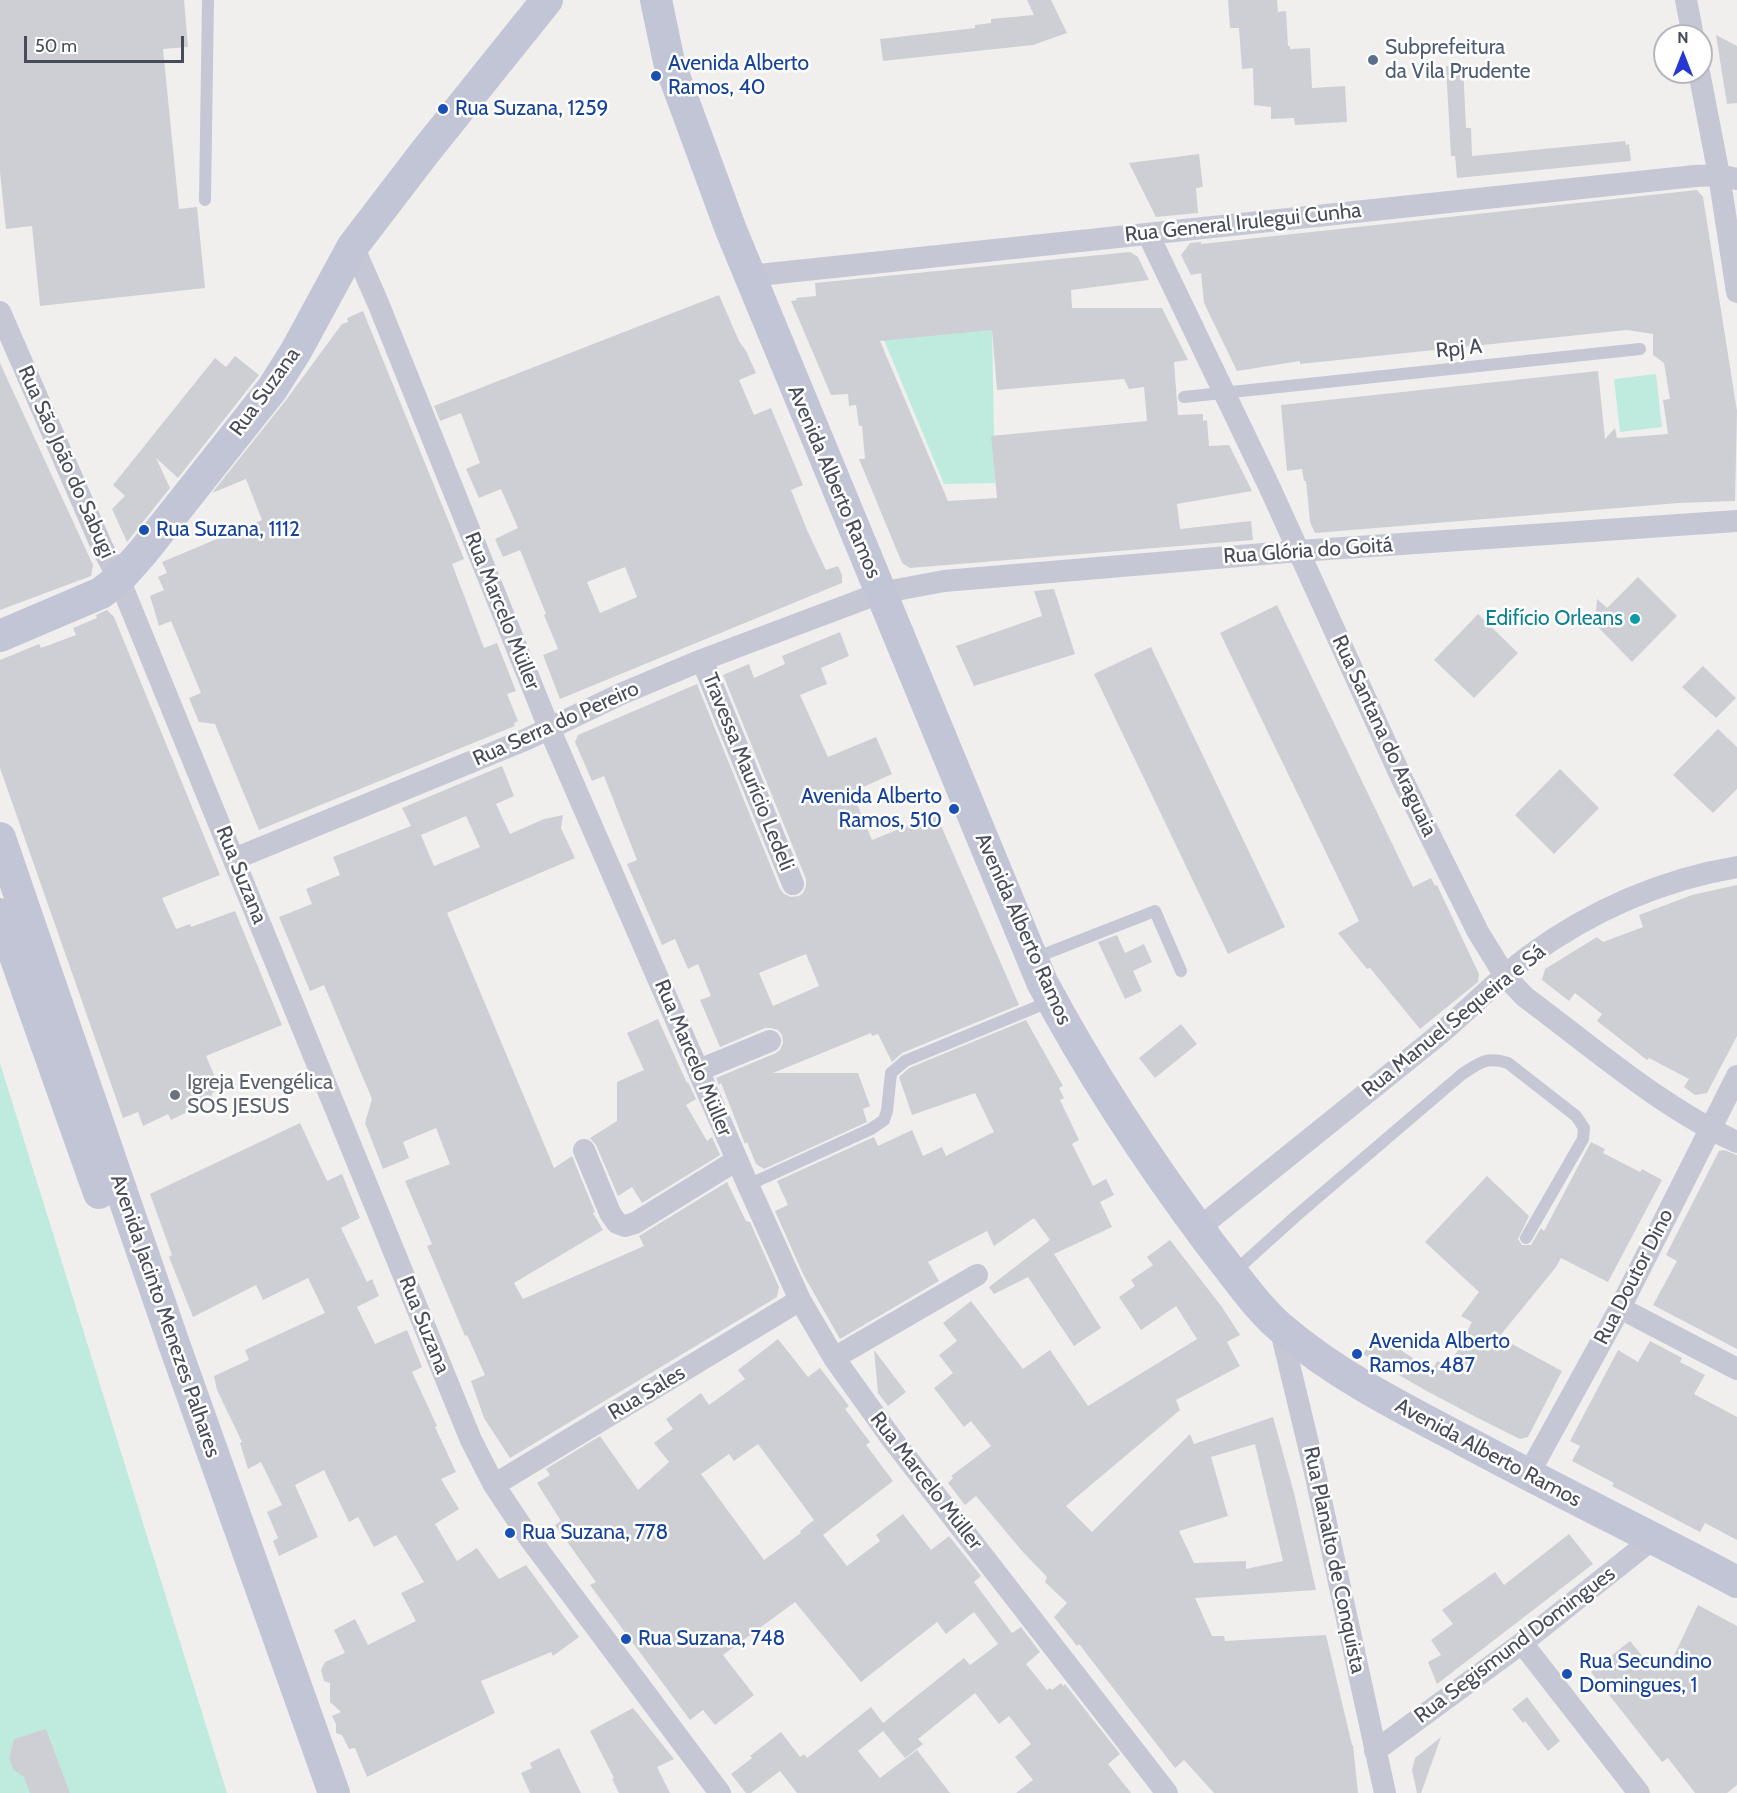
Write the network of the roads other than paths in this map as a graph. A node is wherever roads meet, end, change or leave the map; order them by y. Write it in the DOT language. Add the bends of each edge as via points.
graph roads {
  1 [pos="208,0"];
  2 [pos="547,0"];
  3 [pos="656,0"];
  4 [pos="1686,0"];
  5 [pos="1691,24"];
  6 [pos="1702,84"];
  7 [pos="1728,177"];
  8 [pos="205,200"];
  9 [pos="1148,234"];
  10 [pos="353,246"];
  11 [pos="749,276"];
  12 [pos="1737,292"];
  13 [pos="0,312"];
  14 [pos="1640,349"];
  15 [pos="1224,393"];
  16 [pos="1184,397"];
  17 [pos="1737,520"];
  18 [pos="1299,551"];
  19 [pos="119,579"];
  20 [pos="880,593"];
  21 [pos="0,636"];
  22 [pos="702,660"];
  23 [pos="549,728"];
  24 [pos="0,838"];
  25 [pos="234,859"];
  26 [pos="1737,867"];
  27 [pos="793,884"];
  28 [pos="0,914"];
  29 [pos="1032,959"];
  30 [pos="1181,971"];
  31 [pos="1505,976"];
  32 [pos="1052,1000"];
  33 [pos="770,1041"];
  34 [pos="699,1070"];
  35 [pos="1737,1076"];
  36 [pos="86,1123"];
  37 [pos="1709,1129"];
  38 [pos="1737,1142"];
  39 [pos="584,1150"];
  40 [pos="737,1160"];
  41 [pos="748,1185"];
  42 [pos="1199,1228"];
  43 [pos="1526,1238"];
  44 [pos="1233,1273"];
  45 [pos="977,1275"];
  46 [pos="800,1300"];
  47 [pos="1620,1308"];
  48 [pos="1280,1327"];
  49 [pos="834,1358"];
  50 [pos="1737,1369"];
  51 [pos="1528,1475"];
  52 [pos="213,1483"];
  53 [pos="494,1485"];
  54 [pos="1654,1538"];
  55 [pos="1737,1582"];
  56 [pos="1522,1643"];
  57 [pos="1375,1751"];
  58 [pos="317,1793"];
  59 [pos="334,1793"];
  60 [pos="720,1793"];
  61 [pos="1167,1793"];
  62 [pos="1385,1793"];
  63 [pos="1639,1793"];
  1 -- 8 [label="lane"];
  2 -- 10 [label="main road, Rua Suzana"];
  3 -- 11 [label="main road, Avenida Alberto Ramos" via="669,62"];
  4 -- 5 [label="street"];
  6 -- 7 [label="street"];
  7 -- 9 [label="street, Rua General Irulegui Cunha" via="1695,176"];
  7 -- 12 [label="street"];
  9 -- 11 [label="street, Rua General Irulegui Cunha"];
  9 -- 15 [label="street, Rua Santana do Araguaia"];
  10 -- 19 [label="main road, Rua Suzana" via="272,389"];
  10 -- 23 [label="street, Rua Marcelo Müller"];
  11 -- 20 [label="main road, Avenida Alberto Ramos"];
  13 -- 19 [label="street, Rua São João do Sabugi"];
  14 -- 15 [label="lane, Rpj A"];
  15 -- 16 [label="lane, Rpj A"];
  15 -- 18 [label="street, Rua Santana do Araguaia"];
  17 -- 18 [label="street, Rua Glória do Goitá"];
  18 -- 20 [label="street, Rua Glória do Goitá" via="944,581"];
  18 -- 31 [label="street, Rua Santana do Araguaia" via="1402,779 1478,932"];
  19 -- 21 [label="main road" via="101,593"];
  19 -- 25 [label="street, Rua Suzana"];
  20 -- 22 [label="street, Rua Serra do Pereiro"];
  20 -- 29 [label="main road, Avenida Alberto Ramos"];
  22 -- 23 [label="street, Rua Serra do Pereiro"];
  22 -- 27 [label="street, Travessa Maurício Ledeli"];
  23 -- 25 [label="street, Rua Serra do Pereiro"];
  23 -- 34 [label="street, Rua Marcelo Müller"];
  24 -- 36 [label="main road, Avenida Jacinto Menezes Palhares"];
  25 -- 53 [label="street, Rua Suzana" via="467,1430"];
  26 -- 31 [label="street, Rua Manuel Sequeira e Sá" via="1703,873 1607,908 1572,927"];
  28 -- 36 [label="main road, Avenida Jacinto Menezes Palhares"];
  29 -- 30 [label="lane" via="1155,911"];
  29 -- 32 [label="main road, Avenida Alberto Ramos"];
  31 -- 37 [label="street, Rua Santana do Araguaia" via="1525,997"];
  31 -- 42 [label="street, Rua Manuel Sequeira e Sá" via="1435,1038"];
  32 -- 41 [label="lane" via="904,1061 891,1073 884,1120"];
  32 -- 42 [label="main road, Avenida Alberto Ramos" via="1101,1086"];
  33 -- 34 [label="street"];
  34 -- 40 [label="street, Rua Marcelo Müller"];
  35 -- 37 [label="street, Rua Doutor Dino"];
  36 -- 52 [label="main road, Avenida Jacinto Menezes Palhares"];
  37 -- 38 [label="street, Rua Santana do Araguaia"];
  37 -- 47 [label="street, Rua Doutor Dino"];
  39 -- 40 [label="street" via="610,1213 625,1226"];
  40 -- 41 [label="street, Rua Marcelo Müller"];
  41 -- 46 [label="street, Rua Marcelo Müller"];
  42 -- 44 [label="main road, Avenida Alberto Ramos"];
  43 -- 44 [label="lane" via="1583,1139 1584,1128 1576,1116 1508,1063 1494,1059 1461,1075"];
  44 -- 48 [label="main road, Avenida Alberto Ramos"];
  45 -- 49 [label="street"];
  46 -- 49 [label="street, Rua Marcelo Müller"];
  46 -- 53 [label="street, Rua Sales"];
  47 -- 50 [label="street"];
  47 -- 51 [label="street, Rua Doutor Dino"];
  48 -- 51 [label="main road, Avenida Alberto Ramos" via="1334,1368 1390,1402"];
  48 -- 57 [label="street, Rua Planalto de Conquista"];
  49 -- 61 [label="street, Rua Marcelo Müller" via="892,1439"];
  51 -- 54 [label="main road, Avenida Alberto Ramos"];
  52 -- 58 [label="main road, Avenida Jacinto Menezes Palhares"];
  52 -- 59 [label="main road, Avenida Jacinto Menezes Palhares"];
  53 -- 60 [label="street, Rua Suzana"];
  54 -- 55 [label="main road, Avenida Alberto Ramos"];
  54 -- 56 [label="street, Rua Segismund Domingues"];
  56 -- 57 [label="street, Rua Segismund Domingues"];
  56 -- 63 [label="street"];
  57 -- 62 [label="street, Rua Planalto de Conquista"];
}
